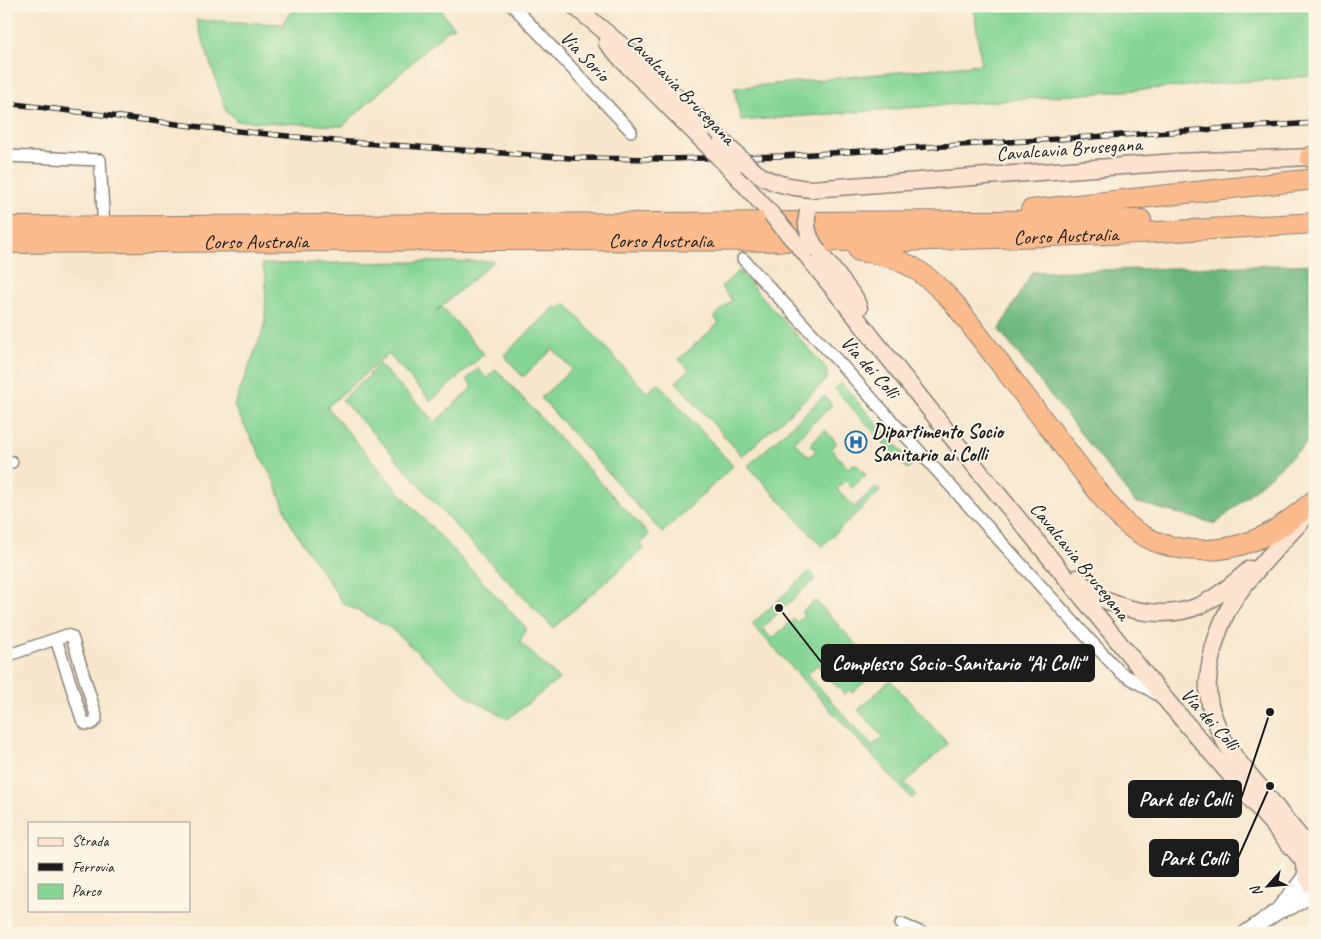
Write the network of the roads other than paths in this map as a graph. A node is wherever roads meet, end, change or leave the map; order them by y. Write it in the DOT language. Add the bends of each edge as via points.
graph roads {
  1 [pos="513,6"];
  2 [pos="578,10"];
  3 [pos="631,131"];
  4 [pos="6,156"];
  5 [pos="1313,157"];
  6 [pos="1315,179"];
  7 [pos="827,188"];
  8 [pos="1315,209"];
  9 [pos="912,222"];
  10 [pos="1315,223"];
  11 [pos="6,227"];
  12 [pos="104,228"];
  13 [pos="728,241"];
  14 [pos="6,243"];
  15 [pos="811,252"];
  16 [pos="743,259"];
  17 [pos="1002,499"];
  18 [pos="1315,500"];
  19 [pos="1315,507"];
  20 [pos="1288,536"];
  21 [pos="1103,622"];
  22 [pos="1086,636"];
  23 [pos="56,640"];
  24 [pos="6,656"];
  25 [pos="1166,700"];
  26 [pos="1315,850"];
  27 [pos="1309,866"];
  28 [pos="1315,888"];
  29 [pos="1315,893"];
  30 [pos="1278,911"];
  31 [pos="901,924"];
  32 [pos="922,933"];
  33 [pos="1246,933"];
  1 -- 3 [label="street, Via Sorio"];
  2 -- 7 [label="main road, Cavalcavia Brusegana, bridge" via="631,53 754,171 790,188"];
  2 -- 15 [label="main road, Cavalcavia Brusegana, bridge" via="623,61"];
  4 -- 12 [label="street" via="100,160"];
  5 -- 7 [label="main road, Cavalcavia Brusegana" via="1177,162"];
  6 -- 9 [label="highway"];
  7 -- 15 [label="main road, Cavalcavia Brusegana, bridge" via="817,196 808,212 806,223 814,246"];
  8 -- 9 [label="highway, Corso Australia" via="1140,220"];
  9 -- 12 [label="highway, Corso Australia"];
  10 -- 13 [label="highway, Corso Australia" via="901,242"];
  11 -- 12 [label="highway, Corso Australia"];
  13 -- 14 [label="highway, Corso Australia"];
  13 -- 18 [label="highway" via="770,247 868,252 897,259 922,273 953,302 1118,516 1145,535 1181,548 1228,548 1274,531"];
  15 -- 17 [label="main road, Cavalcavia Brusegana" via="855,298 867,332"];
  16 -- 22 [label="street, Via dei Colli"];
  17 -- 20 [label="main road" via="1097,595 1114,604 1148,613 1173,612 1200,605 1220,594"];
  17 -- 21 [label="main road, Cavalcavia Brusegana"];
  19 -- 20 [label="main road"];
  20 -- 26 [label="main road" via="1235,599 1216,640 1208,682 1210,705 1217,725 1235,758"];
  21 -- 22 [label="street" via="1104,630 1099,636 1094,639"];
  21 -- 25 [label="main road, Cavalcavia Brusegana"];
  22 -- 25 [label="street, Via dei Colli" via="1120,672"];
  23 -- 23 [label="street" via="82,719 91,724 96,715 72,637 67,635"];
  23 -- 24 [label="street"];
  25 -- 27 [label="main road, Via dei Colli"];
  27 -- 28 [label="main road, Via dei Colli" via="1308,882"];
  27 -- 30 [label="street" via="1301,884"];
  29 -- 30 [label="street"];
  30 -- 33 [label="street"];
  31 -- 32 [label="street"];
}
